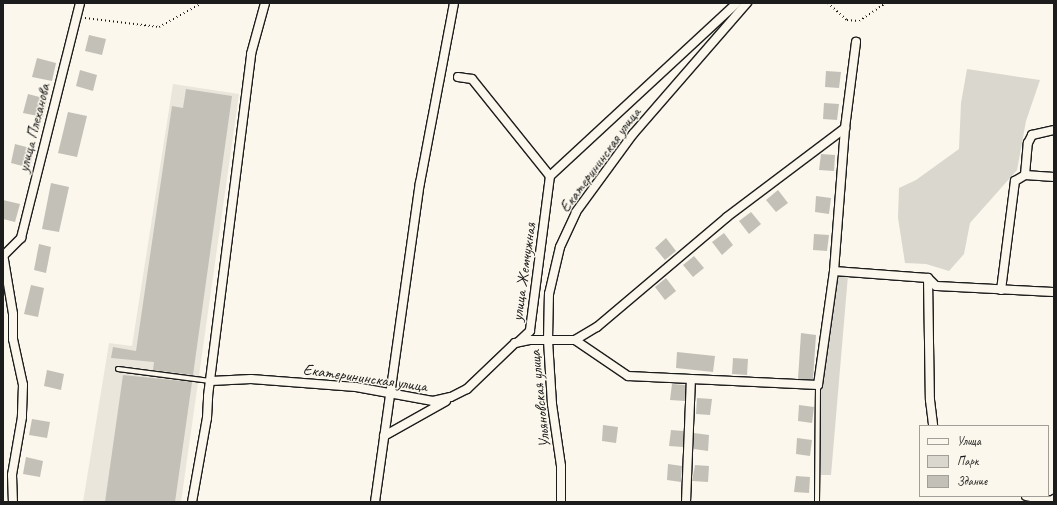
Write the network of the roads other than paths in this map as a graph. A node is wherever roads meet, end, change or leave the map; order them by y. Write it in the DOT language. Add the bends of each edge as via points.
graph roads {
  1 [pos="80,3"];
  2 [pos="266,3"];
  3 [pos="454,3"];
  4 [pos="737,3"];
  5 [pos="747,3"];
  6 [pos="856,42"];
  7 [pos="458,77"];
  8 [pos="845,128"];
  9 [pos="1054,130"];
  10 [pos="1025,175"];
  11 [pos="550,176"];
  12 [pos="1054,177"];
  13 [pos="4,254"];
  14 [pos="834,271"];
  15 [pos="928,278"];
  16 [pos="1000,290"];
  17 [pos="1054,292"];
  18 [pos="548,294"];
  19 [pos="548,340"];
  20 [pos="575,340"];
  21 [pos="118,369"];
  22 [pos="691,380"];
  23 [pos="211,381"];
  24 [pos="818,385"];
  25 [pos="467,389"];
  26 [pos="390,395"];
  27 [pos="933,425"];
  28 [pos="384,436"];
  29 [pos="1031,497"];
  30 [pos="1054,499"];
  31 [pos="12,502"];
  32 [pos="192,502"];
  33 [pos="375,502"];
  34 [pos="561,502"];
  35 [pos="686,502"];
  36 [pos="817,502"];
  1 -- 13 [label="street, улица Плеханова" via="21,238"];
  2 -- 23 [label="street" via="251,54"];
  3 -- 26 [label="street" via="420,183"];
  4 -- 11 [label="street, Екатерининская улица"];
  5 -- 18 [label="street, Екатерининская улица" via="633,134 576,212 560,247"];
  6 -- 8 [label="street"];
  7 -- 11 [label="street" via="472,79"];
  8 -- 14 [label="street"];
  8 -- 20 [label="street" via="727,217 597,327"];
  9 -- 10 [label="street" via="1032,135 1028,143"];
  10 -- 12 [label="street"];
  10 -- 16 [label="street" via="1015,181"];
  11 -- 25 [label="street, улица Жемчужная" via="530,331"];
  13 -- 31 [label="street" via="13,339 22,385 22,417 12,475"];
  14 -- 15 [label="street"];
  14 -- 24 [label="street"];
  15 -- 16 [label="street" via="936,286"];
  15 -- 27 [label="street" via="930,400"];
  16 -- 17 [label="street"];
  18 -- 19 [label="street, Ульяновская улица"];
  19 -- 20 [label="street, Екатерининская улица"];
  19 -- 25 [label="street, Екатерининская улица" via="515,343"];
  19 -- 34 [label="street, Ульяновская улица" via="552,404 561,466"];
  20 -- 22 [label="street" via="628,376"];
  21 -- 23 [label="lane"];
  22 -- 24 [label="street"];
  22 -- 35 [label="street"];
  23 -- 26 [label="street, Екатерининская улица" via="258,379 356,387"];
  23 -- 32 [label="street"];
  24 -- 36 [label="lane"];
  25 -- 26 [label="street, Екатерининская улица" via="451,397 433,401"];
  25 -- 28 [label="street, улица Жемчужная"];
  26 -- 28 [label="street"];
  28 -- 33 [label="street"];
  29 -- 30 [label="street" via="1051,501"];
}
